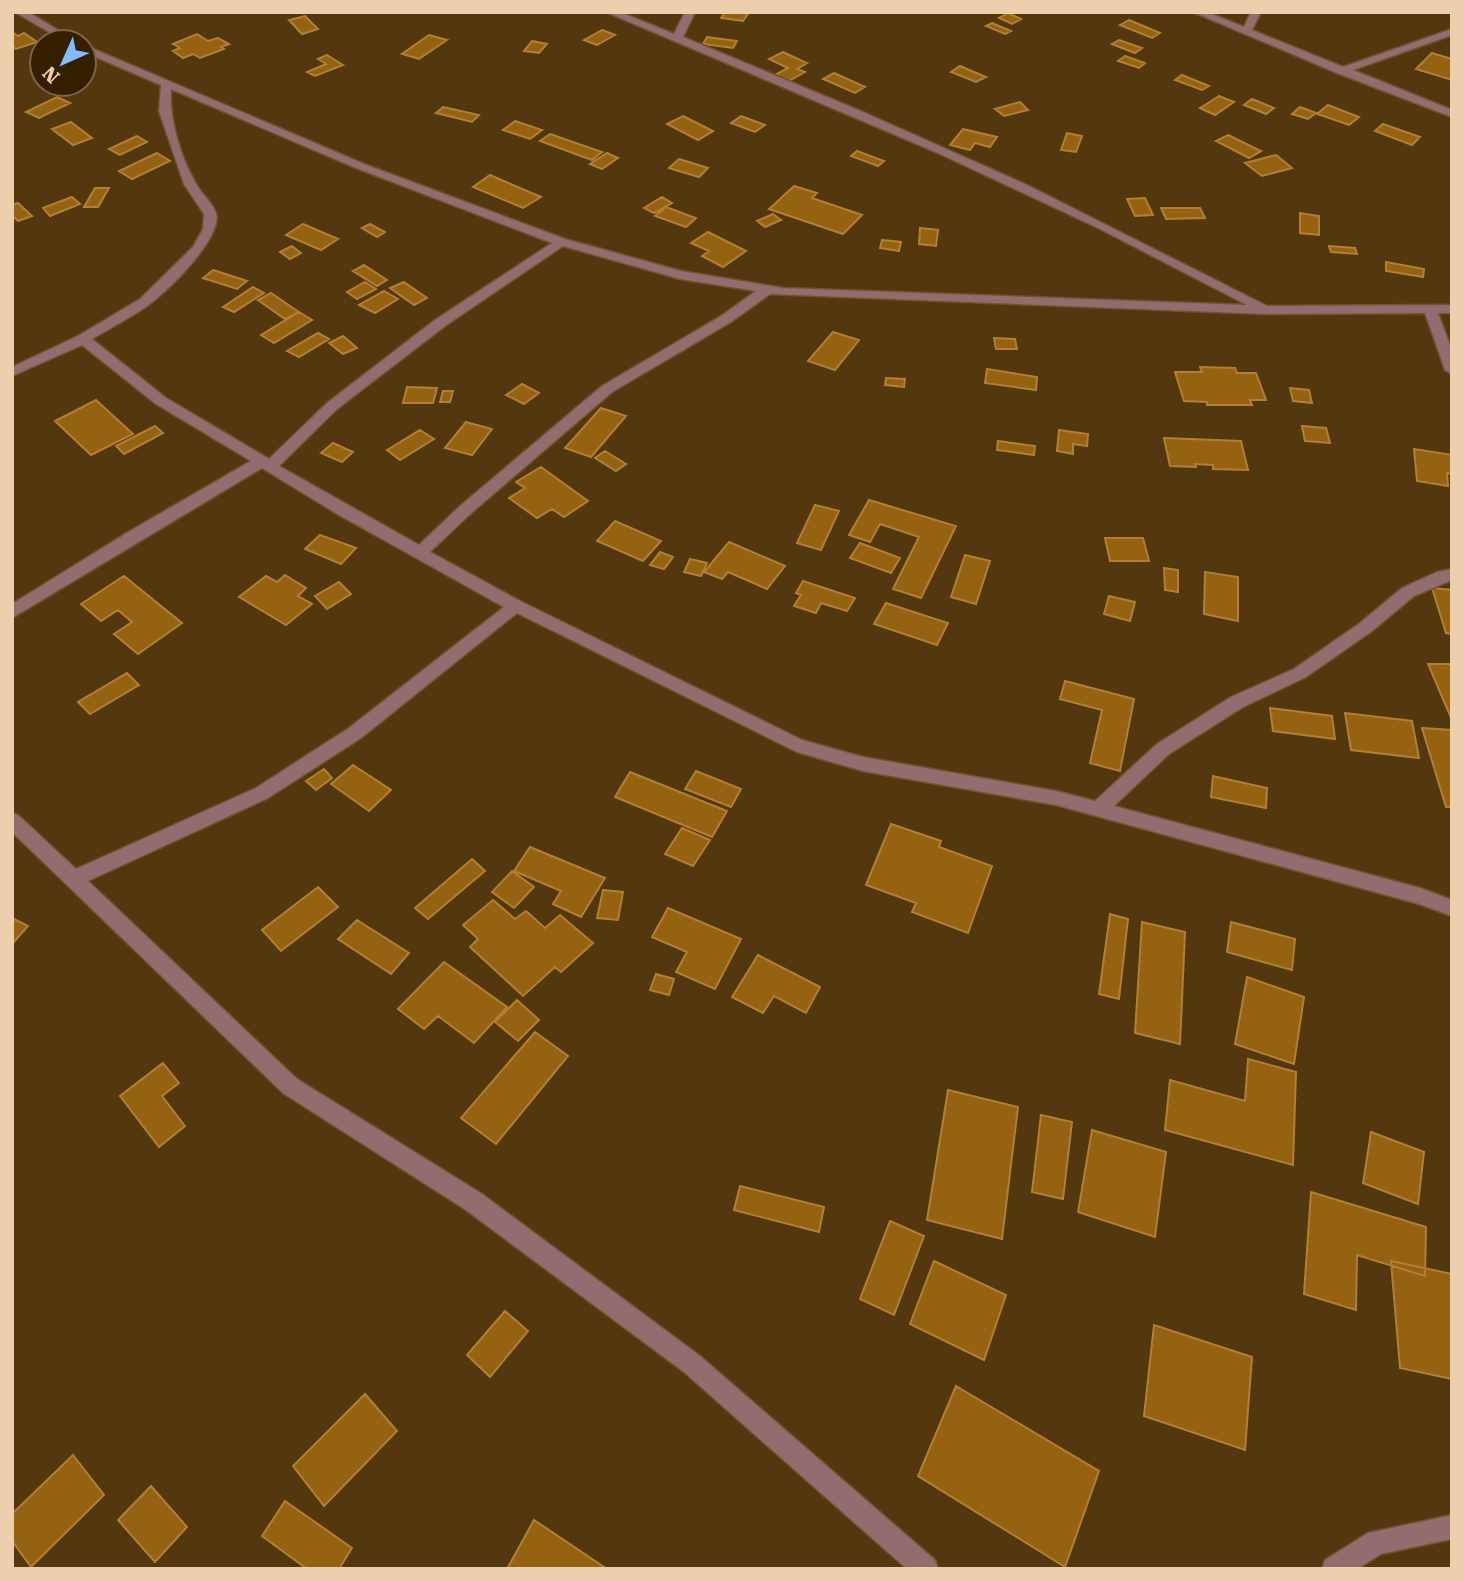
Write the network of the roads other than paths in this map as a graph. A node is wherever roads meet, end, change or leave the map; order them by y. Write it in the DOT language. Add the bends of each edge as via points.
graph roads {
  1 [pos="20,12"];
  2 [pos="611,12"];
  3 [pos="690,12"];
  4 [pos="1198,12"];
  5 [pos="1256,12"];
  6 [pos="48,28"];
  7 [pos="1246,32"];
  8 [pos="1452,32"];
  9 [pos="677,39"];
  10 [pos="98,54"];
  11 [pos="1341,71"];
  12 [pos="166,84"];
  13 [pos="1452,114"];
  14 [pos="561,242"];
  15 [pos="768,289"];
  16 [pos="1430,309"];
  17 [pos="1452,309"];
  18 [pos="1266,310"];
  19 [pos="83,340"];
  20 [pos="1452,370"];
  21 [pos="12,372"];
  22 [pos="265,465"];
  23 [pos="419,553"];
  24 [pos="1452,574"];
  25 [pos="516,606"];
  26 [pos="12,612"];
  27 [pos="1099,809"];
  28 [pos="12,820"];
  29 [pos="73,879"];
  30 [pos="1452,908"];
  31 [pos="1452,1527"];
  32 [pos="926,1569"];
  33 [pos="1334,1569"];
  1 -- 6 [label="street"];
  2 -- 9 [label="street"];
  3 -- 9 [label="street"];
  4 -- 7 [label="street"];
  5 -- 7 [label="street"];
  7 -- 11 [label="street"];
  8 -- 11 [label="street"];
  9 -- 18 [label="street" via="1025,188"];
  10 -- 12 [label="street"];
  11 -- 13 [label="street"];
  12 -- 14 [label="street" via="360,166"];
  12 -- 19 [label="street" via="164,111 190,184 210,214 209,229 198,250 145,302"];
  14 -- 15 [label="street" via="680,275"];
  14 -- 22 [label="street" via="440,323 332,406"];
  15 -- 18 [label="street"];
  15 -- 23 [label="street" via="607,389"];
  16 -- 17 [label="street"];
  16 -- 18 [label="street"];
  16 -- 20 [label="street"];
  19 -- 21 [label="street"];
  19 -- 22 [label="street" via="160,401"];
  22 -- 23 [label="street"];
  22 -- 26 [label="street" via="135,535"];
  23 -- 25 [label="street"];
  24 -- 27 [label="street" via="1408,592 1300,673 1237,702 1163,749"];
  25 -- 27 [label="street" via="797,745 863,764"];
  25 -- 29 [label="street" via="355,733 262,793"];
  27 -- 30 [label="street"];
  28 -- 29 [label="street"];
  29 -- 32 [label="street" via="290,1086 474,1202 691,1364"];
  31 -- 33 [label="street" via="1377,1542"];
}
